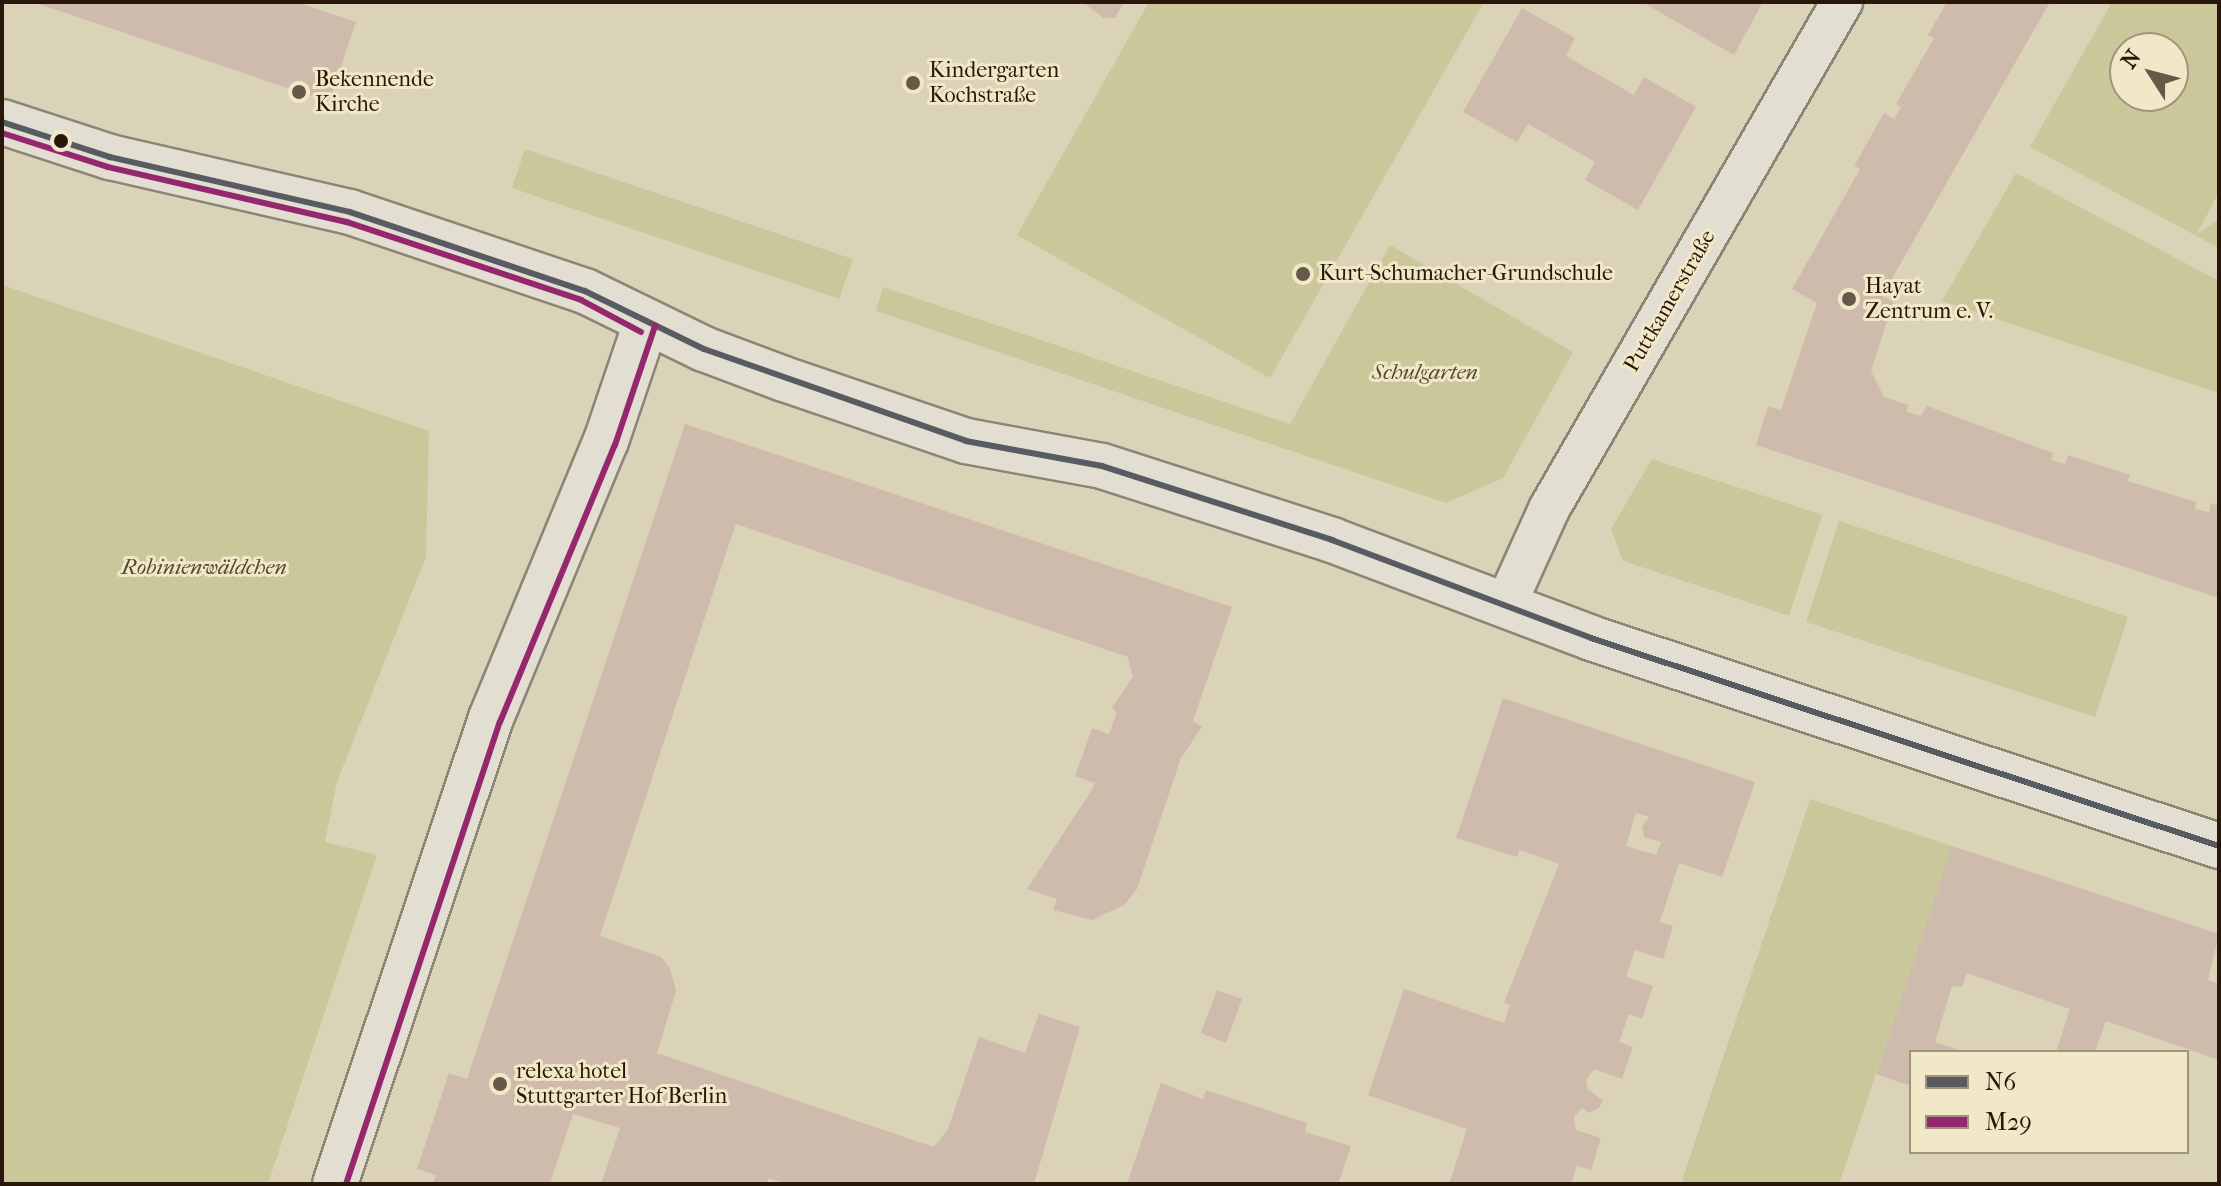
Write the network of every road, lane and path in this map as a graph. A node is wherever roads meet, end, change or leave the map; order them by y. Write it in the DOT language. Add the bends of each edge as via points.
graph roads {
  1 [pos="1842,2"];
  2 [pos="2,122"];
  3 [pos="646,323"];
  4 [pos="1506,604"];
  5 [pos="2219,846"];
  6 [pos="335,1184"];
  1 -- 4 [label="street, Puttkamerstraße" via="1549,509"];
  2 -- 3 [label="main road" via="110,157 350,212 585,291"];
  3 -- 4 [label="main road" via="784,379 966,441 1102,466 1368,552"];
  3 -- 6 [label="main road" via="606,441 491,718"];
  4 -- 5 [label="main road" via="1620,648"];
}
